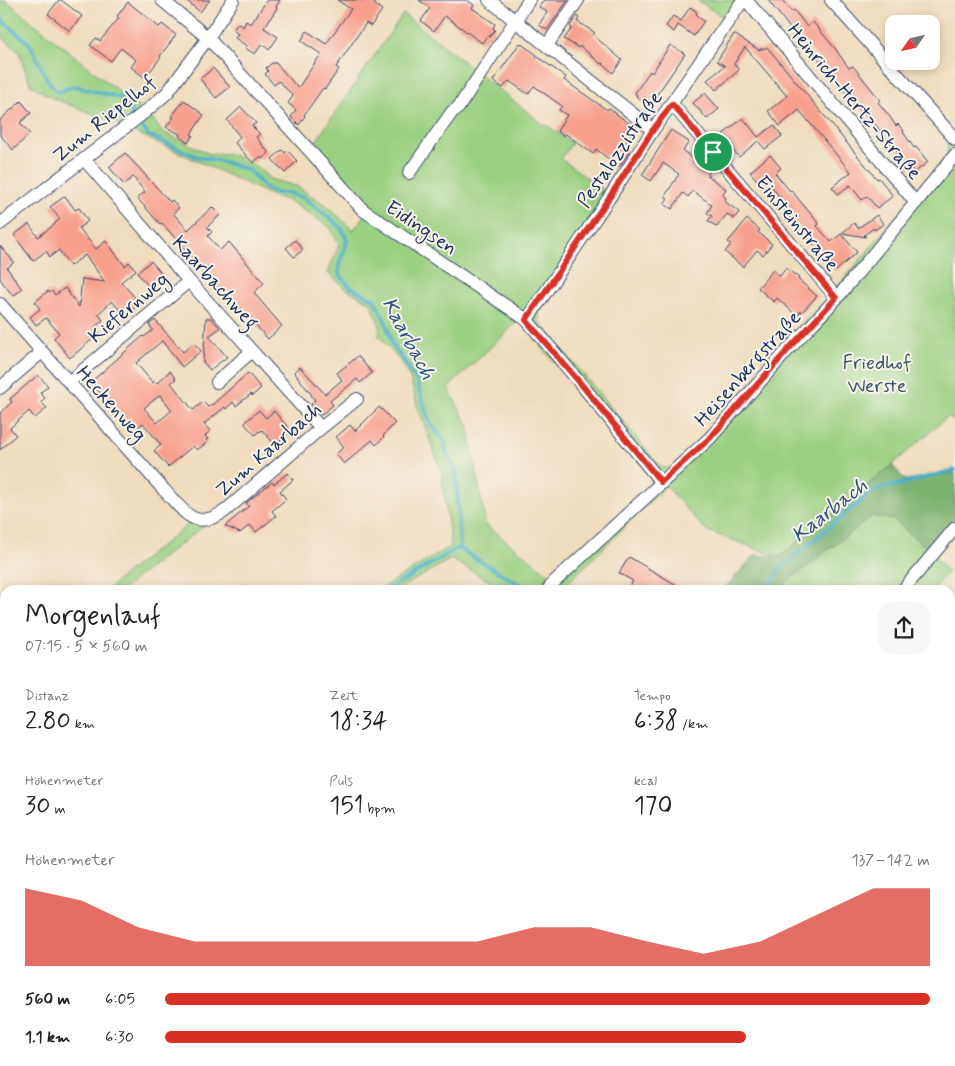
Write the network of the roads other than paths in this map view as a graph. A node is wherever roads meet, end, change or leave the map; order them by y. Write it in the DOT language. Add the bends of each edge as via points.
graph roads {
  1 [pos="162,0"];
  2 [pos="233,0"];
  3 [pos="489,0"];
  4 [pos="529,0"];
  5 [pos="578,0"];
  6 [pos="744,0"];
  7 [pos="831,0"];
  8 [pos="515,21"];
  9 [pos="208,38"];
  10 [pos="547,45"];
  11 [pos="672,104"];
  12 [pos="653,130"];
  13 [pos="955,139"];
  14 [pos="955,155"];
  15 [pos="84,160"];
  16 [pos="409,173"];
  17 [pos="916,203"];
  18 [pos="0,224"];
  19 [pos="189,281"];
  20 [pos="836,298"];
  21 [pos="0,304"];
  22 [pos="526,320"];
  23 [pos="252,351"];
  24 [pos="42,352"];
  25 [pos="69,382"];
  26 [pos="217,382"];
  27 [pos="0,388"];
  28 [pos="356,399"];
  29 [pos="320,428"];
  30 [pos="661,482"];
  31 [pos="202,521"];
  32 [pos="955,528"];
  33 [pos="552,585"];
  34 [pos="907,585"];
  1 -- 9 [label="street, Eidingsen"];
  2 -- 9 [label="street, Zum Riepelhof"];
  3 -- 8 [label="street"];
  4 -- 8 [label="street"];
  5 -- 10 [label="street"];
  6 -- 11 [label="street, Pestalozzistraße"];
  6 -- 17 [label="street, Heinrich-Hertz-Straße"];
  7 -- 13 [label="street"];
  8 -- 10 [label="street"];
  8 -- 16 [label="street" via="458,108"];
  9 -- 15 [label="street, Zum Riepelhof" via="167,93"];
  9 -- 22 [label="street, Eidingsen" via="363,210"];
  10 -- 12 [label="street"];
  11 -- 12 [label="street, Pestalozzistraße"];
  11 -- 20 [label="street, Einsteinstraße"];
  12 -- 22 [label="street, Pestalozzistraße"];
  14 -- 17 [label="street, Heisenbergstraße"];
  15 -- 18 [label="street, Zum Riepelhof"];
  15 -- 19 [label="street, Kaarbachweg"];
  17 -- 20 [label="street, Heisenbergstraße"];
  19 -- 23 [label="street, Kaarbachweg"];
  19 -- 25 [label="street, Kiefernweg"];
  20 -- 30 [label="street, Heisenbergstraße" via="710,438"];
  21 -- 24 [label="street, Heckenweg"];
  22 -- 30 [label="street, Eidingsen"];
  23 -- 26 [label="street"];
  23 -- 29 [label="street, Kaarbachweg"];
  24 -- 25 [label="street, Heckenweg"];
  24 -- 27 [label="street"];
  25 -- 31 [label="street, Heckenweg" via="181,507"];
  28 -- 29 [label="street, Zum Kaarbach"];
  29 -- 31 [label="street, Zum Kaarbach" via="225,511 216,518"];
  30 -- 33 [label="street, Heisenbergstraße"];
  32 -- 34 [label="street"];
}
